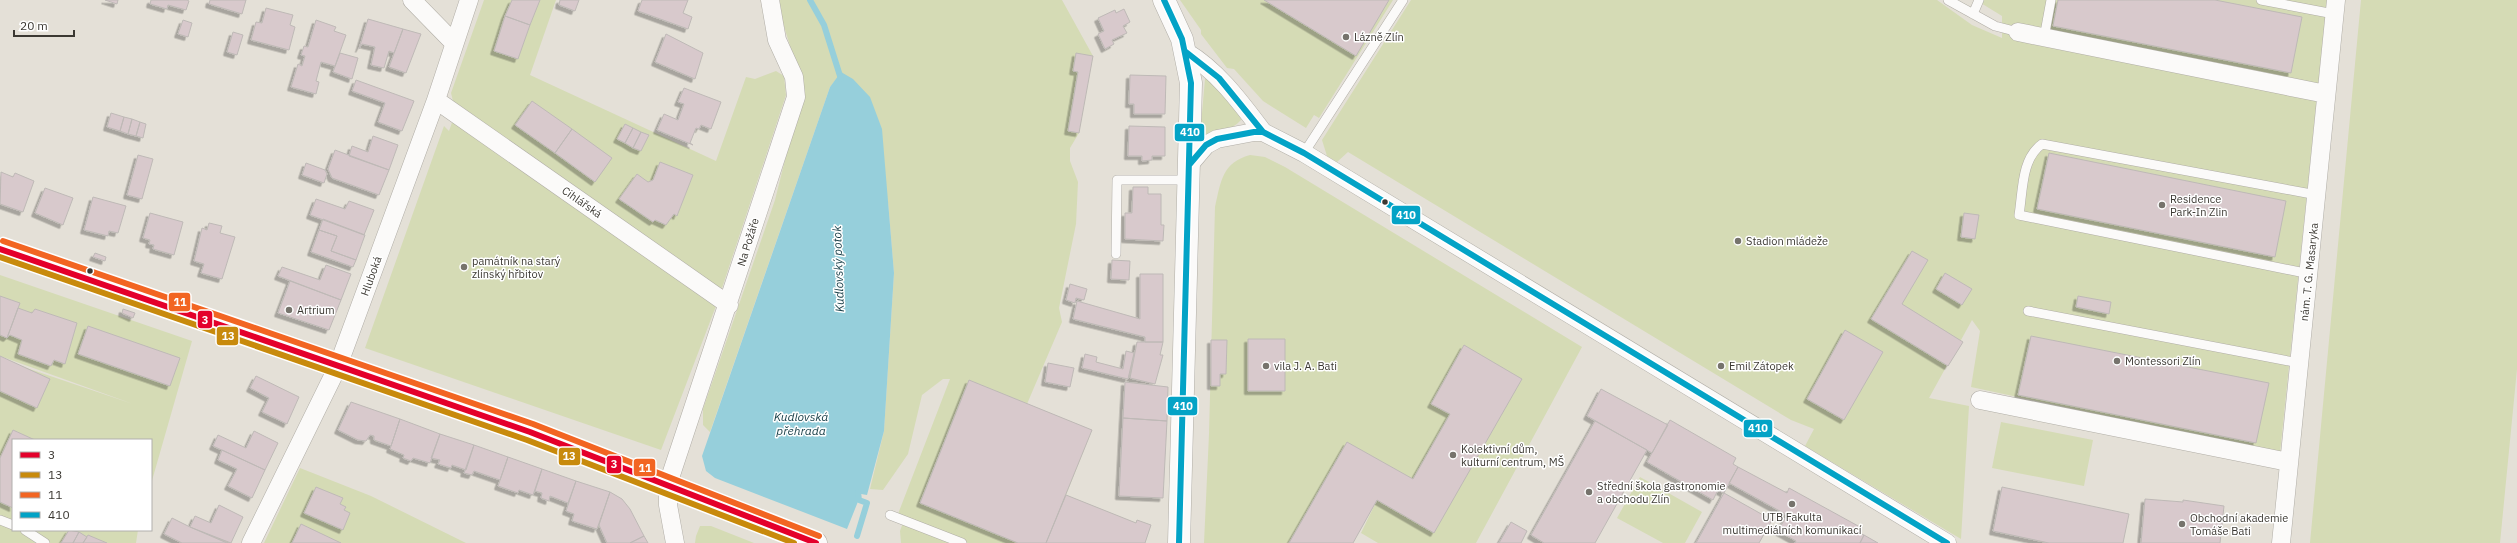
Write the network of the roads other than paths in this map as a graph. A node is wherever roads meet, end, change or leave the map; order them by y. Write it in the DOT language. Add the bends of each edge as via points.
graph roads {
  1 [pos="412,0"];
  2 [pos="428,0"];
  3 [pos="469,0"];
  4 [pos="770,0"];
  5 [pos="1164,0"];
  6 [pos="1403,0"];
  7 [pos="1948,0"];
  8 [pos="1979,0"];
  9 [pos="2051,0"];
  10 [pos="2261,0"];
  11 [pos="2335,7"];
  12 [pos="1973,14"];
  13 [pos="2018,32"];
  14 [pos="2044,38"];
  15 [pos="454,43"];
  16 [pos="1186,52"];
  17 [pos="2326,94"];
  18 [pos="436,100"];
  19 [pos="1263,132"];
  20 [pos="1304,153"];
  21 [pos="1189,172"];
  22 [pos="2317,196"];
  23 [pos="0,249"];
  24 [pos="1116,254"];
  25 [pos="2310,274"];
  26 [pos="728,305"];
  27 [pos="2028,311"];
  28 [pos="2300,363"];
  29 [pos="338,366"];
  30 [pos="1980,400"];
  31 [pos="2288,462"];
  32 [pos="668,484"];
  33 [pos="890,514"];
  34 [pos="0,520"];
  35 [pos="12,525"];
  36 [pos="27,531"];
  37 [pos="45,543"];
  38 [pos="251,543"];
  39 [pos="675,543"];
  40 [pos="816,543"];
  41 [pos="962,543"];
  42 [pos="1179,543"];
  43 [pos="1947,543"];
  44 [pos="2281,543"];
  1 -- 15 [label="street"];
  2 -- 15 [label="street"];
  3 -- 15 [label="street, Hluboká"];
  4 -- 26 [label="street, Na Požáře" via="777,40 794,78 796,97"];
  5 -- 16 [label="street" via="1178,26"];
  6 -- 20 [label="lane"];
  7 -- 12 [label="lane"];
  8 -- 12 [label="lane"];
  9 -- 14 [label="lane"];
  10 -- 11 [label="lane"];
  11 -- 17 [label="street, nám. T. G. Masaryka"];
  12 -- 13 [label="lane" via="1995,26"];
  13 -- 14 [label="street"];
  14 -- 17 [label="street"];
  15 -- 18 [label="street, Hluboká"];
  16 -- 19 [label="street" via="1208,66"];
  16 -- 21 [label="street" via="1191,83"];
  17 -- 22 [label="street, nám. T. G. Masaryka"];
  18 -- 26 [label="street, Cihlářská"];
  18 -- 29 [label="street, Hluboká"];
  19 -- 20 [label="street"];
  19 -- 21 [label="street" via="1217,139 1206,145"];
  20 -- 43 [label="street"];
  21 -- 24 [label="lane" via="1118,180"];
  21 -- 42 [label="street"];
  22 -- 25 [label="street, nám. T. G. Masaryka"];
  22 -- 25 [label="lane" via="2042,144 2033,150 2028,160 2019,215"];
  23 -- 29 [label="street"];
  25 -- 28 [label="street, nám. T. G. Masaryka"];
  26 -- 32 [label="street, Na Požáře"];
  27 -- 28 [label="lane"];
  28 -- 31 [label="street, nám. T. G. Masaryka"];
  29 -- 32 [label="street" via="530,432"];
  29 -- 38 [label="street, Hluboká"];
  30 -- 31 [label="street"];
  31 -- 44 [label="street, nám. T. G. Masaryka"];
  32 -- 39 [label="street, Na Požáře" via="668,505"];
  32 -- 40 [label="street"];
  33 -- 41 [label="lane"];
  34 -- 35 [label="lane"];
  36 -- 37 [label="lane"];
}
